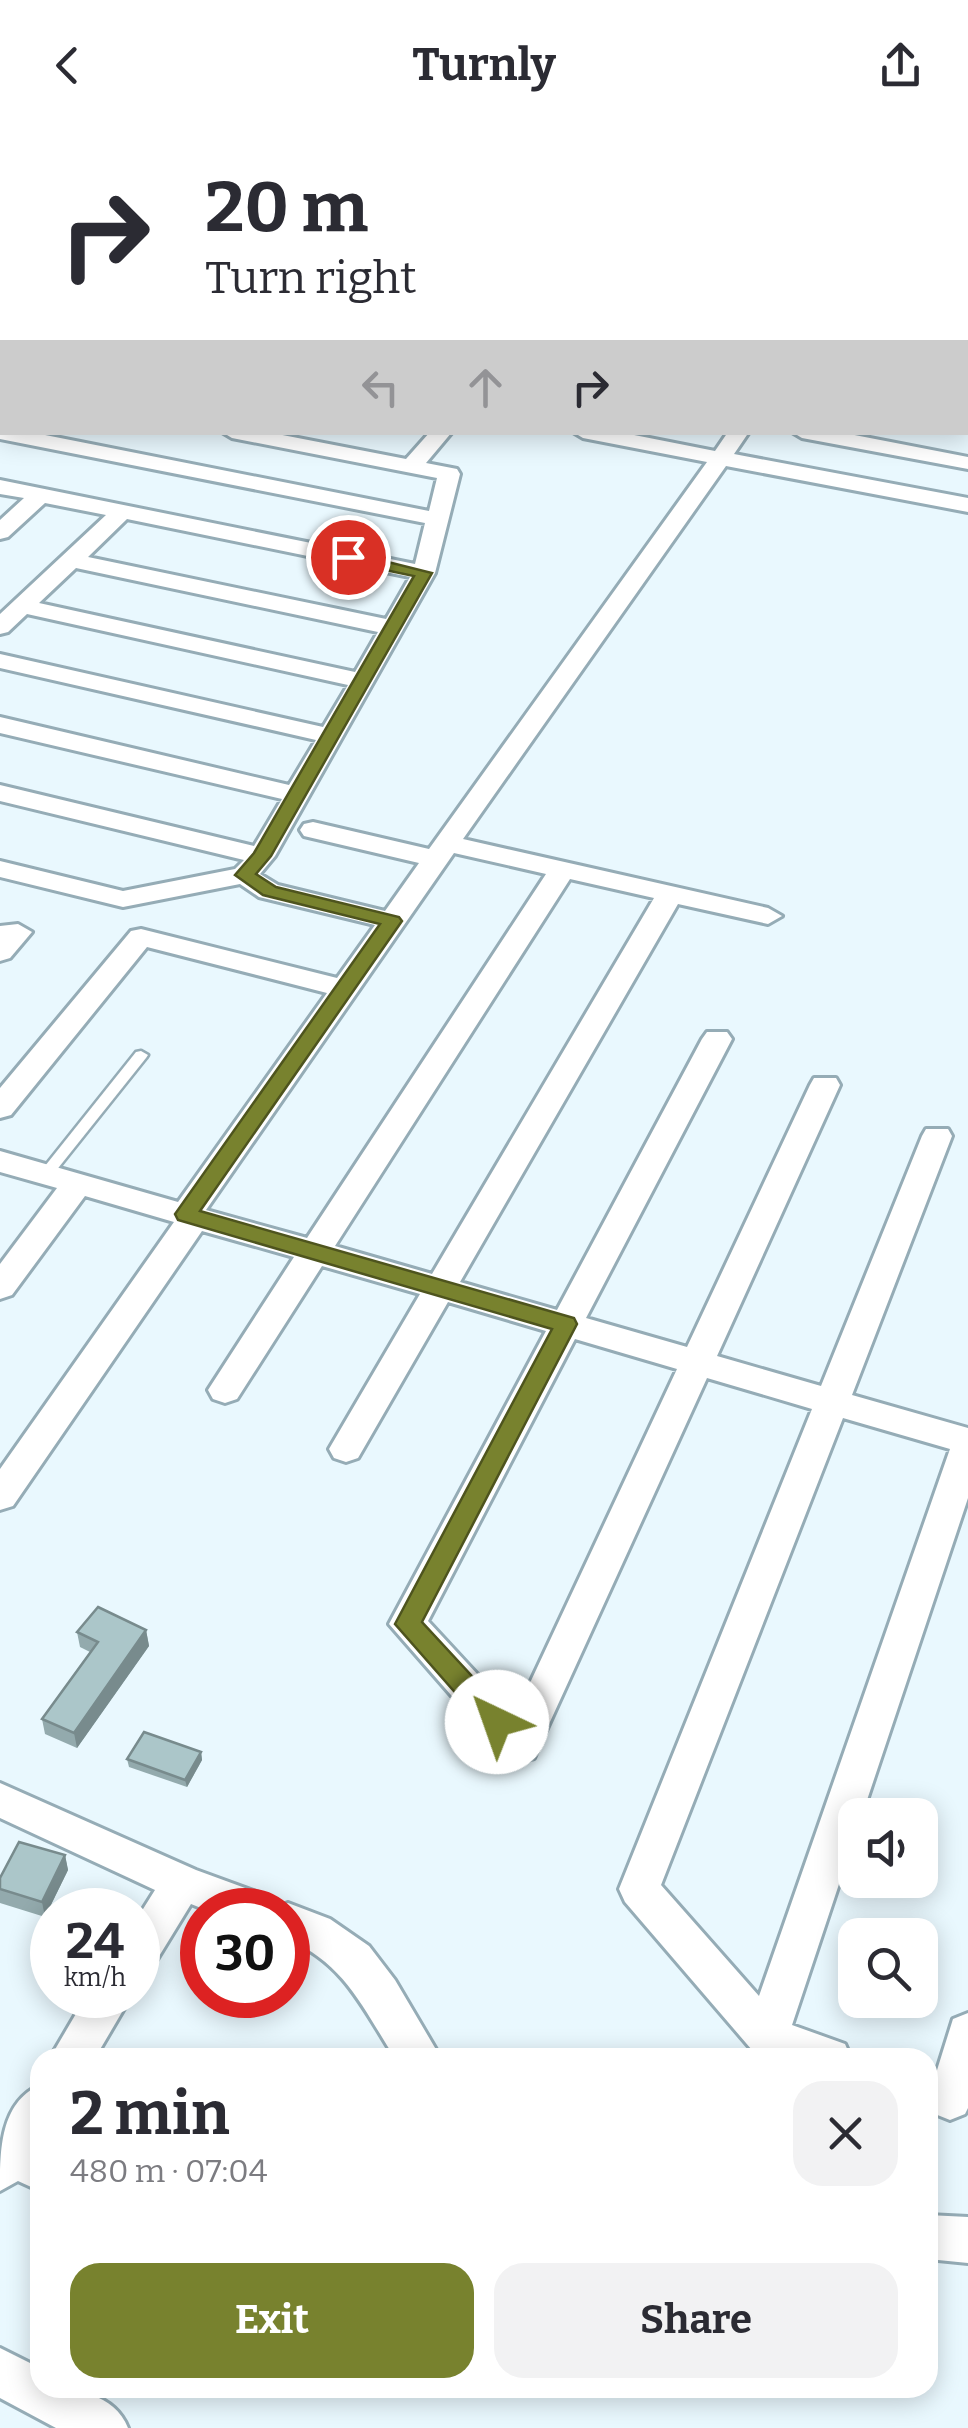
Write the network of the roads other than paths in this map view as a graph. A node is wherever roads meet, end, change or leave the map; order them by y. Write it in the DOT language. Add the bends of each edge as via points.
graph roads {
  1 [pos="10,435"];
  2 [pos="248,435"];
  3 [pos="340,435"];
  4 [pos="439,435"];
  5 [pos="599,435"];
  6 [pos="737,435"];
  7 [pos="819,435"];
  8 [pos="325,450"];
  9 [pos="720,458"];
  10 [pos="968,462"];
  11 [pos="411,467"];
  12 [pos="0,487"];
  13 [pos="41,495"];
  14 [pos="968,505"];
  15 [pos="122,512"];
  16 [pos="438,519"];
  17 [pos="0,532"];
  18 [pos="70,560"];
  19 [pos="424,573"];
  20 [pos="21,606"];
  21 [pos="0,627"];
  22 [pos="394,628"];
  23 [pos="0,661"];
  24 [pos="363,681"];
  25 [pos="0,726"];
  26 [pos="331,736"];
  27 [pos="0,793"];
  28 [pos="297,795"];
  29 [pos="312,830"];
  30 [pos="442,851"];
  31 [pos="253,866"];
  32 [pos="0,868"];
  33 [pos="563,870"];
  34 [pos="670,894"];
  35 [pos="768,916"];
  36 [pos="392,921"];
  37 [pos="0,934"];
  38 [pos="0,952"];
  39 [pos="345,988"];
  40 [pos="717,1039"];
  41 [pos="141,1055"];
  42 [pos="825,1085"];
  43 [pos="0,1108"];
  44 [pos="937,1136"];
  45 [pos="0,1161"];
  46 [pos="46,1174"];
  47 [pos="78,1183"];
  48 [pos="190,1216"];
  49 [pos="315,1252"];
  50 [pos="0,1287"];
  51 [pos="440,1288"];
  52 [pos="566,1324"];
  53 [pos="697,1362"];
  54 [pos="226,1390"];
  55 [pos="832,1402"];
  56 [pos="968,1443"];
  57 [pos="346,1449"];
  58 [pos="0,1496"];
  59 [pos="0,1800"];
  60 [pos="182,1883"];
  61 [pos="196,1888"];
  62 [pos="160,1918"];
  63 [pos="310,1930"];
  64 [pos="96,2018"];
  65 [pos="968,2032"];
  66 [pos="767,2036"];
  67 [pos="77,2048"];
  68 [pos="414,2048"];
  69 [pos="801,2048"];
  70 [pos="948,2098"];
  71 [pos="30,2125"];
  72 [pos="12,2160"];
  73 [pos="938,2238"];
  74 [pos="968,2240"];
  75 [pos="0,2372"];
  76 [pos="30,2388"];
  77 [pos="48,2398"];
  78 [pos="104,2428"];
  1 -- 16 [label="street"];
  2 -- 8 [label="street"];
  3 -- 8 [label="street"];
  4 -- 11 [label="street"];
  5 -- 9 [label="street"];
  6 -- 9 [label="street"];
  7 -- 10 [label="street"];
  8 -- 11 [label="street"];
  9 -- 14 [label="street"];
  9 -- 30 [label="street"];
  11 -- 16 [label="street" via="449,474"];
  12 -- 13 [label="street"];
  13 -- 15 [label="street"];
  13 -- 17 [label="street"];
  15 -- 18 [label="street"];
  15 -- 19 [label="street"];
  16 -- 19 [label="street"];
  18 -- 20 [label="street"];
  18 -- 22 [label="street"];
  19 -- 22 [label="street"];
  20 -- 21 [label="street"];
  20 -- 24 [label="street"];
  22 -- 24 [label="street"];
  23 -- 26 [label="street"];
  24 -- 26 [label="street"];
  25 -- 28 [label="street"];
  26 -- 28 [label="street"];
  27 -- 31 [label="street"];
  28 -- 31 [label="street"];
  29 -- 30 [label="street"];
  30 -- 33 [label="street"];
  30 -- 36 [label="street"];
  31 -- 32 [label="street" via="123,899"];
  31 -- 36 [label="street" via="270,891"];
  33 -- 34 [label="street"];
  33 -- 49 [label="street"];
  34 -- 35 [label="street"];
  34 -- 51 [label="street"];
  36 -- 39 [label="street"];
  37 -- 38 [label="street" via="18,932"];
  39 -- 43 [label="street" via="141,937"];
  39 -- 48 [label="street"];
  40 -- 52 [label="street"];
  41 -- 46 [label="lane"];
  42 -- 53 [label="street"];
  44 -- 55 [label="street"];
  45 -- 46 [label="street"];
  46 -- 47 [label="street"];
  47 -- 48 [label="street"];
  47 -- 50 [label="street"];
  48 -- 49 [label="street"];
  48 -- 58 [label="street"];
  49 -- 51 [label="street"];
  49 -- 54 [label="street"];
  51 -- 52 [label="street"];
  51 -- 57 [label="street"];
  52 -- 53 [label="street"];
  52 -- 53 [label="street" via="408,1624 520,1746"];
  53 -- 55 [label="street"];
  55 -- 56 [label="street"];
  55 -- 66 [label="street" via="640,1890"];
  56 -- 66 [label="street"];
  59 -- 60 [label="street"];
  60 -- 61 [label="street"];
  60 -- 62 [label="street"];
  63 -- 68 [label="street" via="338,1942 381,1993"];
  64 -- 67 [label="street"];
  65 -- 70 [label="street"];
  66 -- 69 [label="street"];
  71 -- 72 [label="street"];
  73 -- 74 [label="street"];
  75 -- 76 [label="street"];
  77 -- 78 [label="street"];
}
